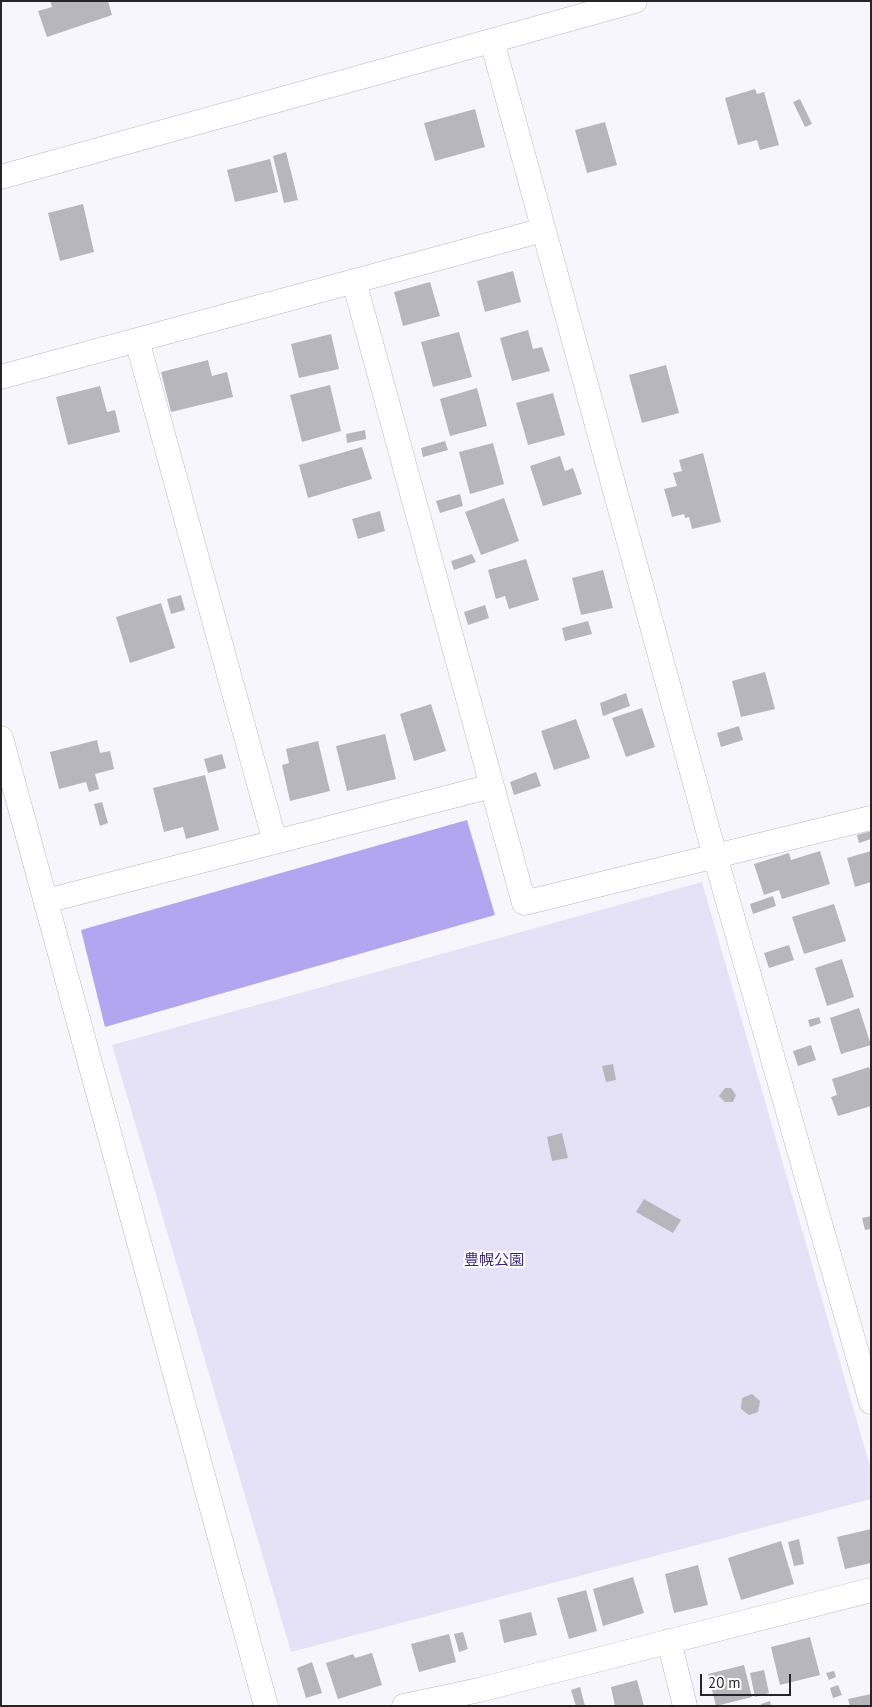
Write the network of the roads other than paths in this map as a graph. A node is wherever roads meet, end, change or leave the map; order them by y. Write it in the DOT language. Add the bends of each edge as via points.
graph roads {
  1 [pos="635,1"];
  2 [pos="492,42"];
  3 [pos="1,177"];
  4 [pos="543,230"];
  5 [pos="354,282"];
  6 [pos="137,340"];
  7 [pos="1,377"];
  8 [pos="1,738"];
  9 [pos="492,786"];
  10 [pos="871,818"];
  11 [pos="275,842"];
  12 [pos="715,856"];
  13 [pos="46,901"];
  14 [pos="871,1402"];
  15 [pos="871,1590"];
  16 [pos="669,1641"];
  17 [pos="481,1698"];
  18 [pos="266,1706"];
  19 [pos="404,1706"];
  20 [pos="685,1706"];
  1 -- 2 [label="street"];
  2 -- 3 [label="street"];
  2 -- 4 [label="street"];
  4 -- 5 [label="street"];
  4 -- 12 [label="street"];
  5 -- 6 [label="street"];
  5 -- 9 [label="street"];
  6 -- 7 [label="street"];
  6 -- 11 [label="street"];
  8 -- 13 [label="street"];
  9 -- 11 [label="street"];
  9 -- 12 [label="street" via="524,903"];
  10 -- 12 [label="street"];
  11 -- 13 [label="street"];
  12 -- 14 [label="street"];
  13 -- 18 [label="street"];
  15 -- 16 [label="street"];
  16 -- 17 [label="street"];
  16 -- 20 [label="street"];
  17 -- 19 [label="street"];
}
